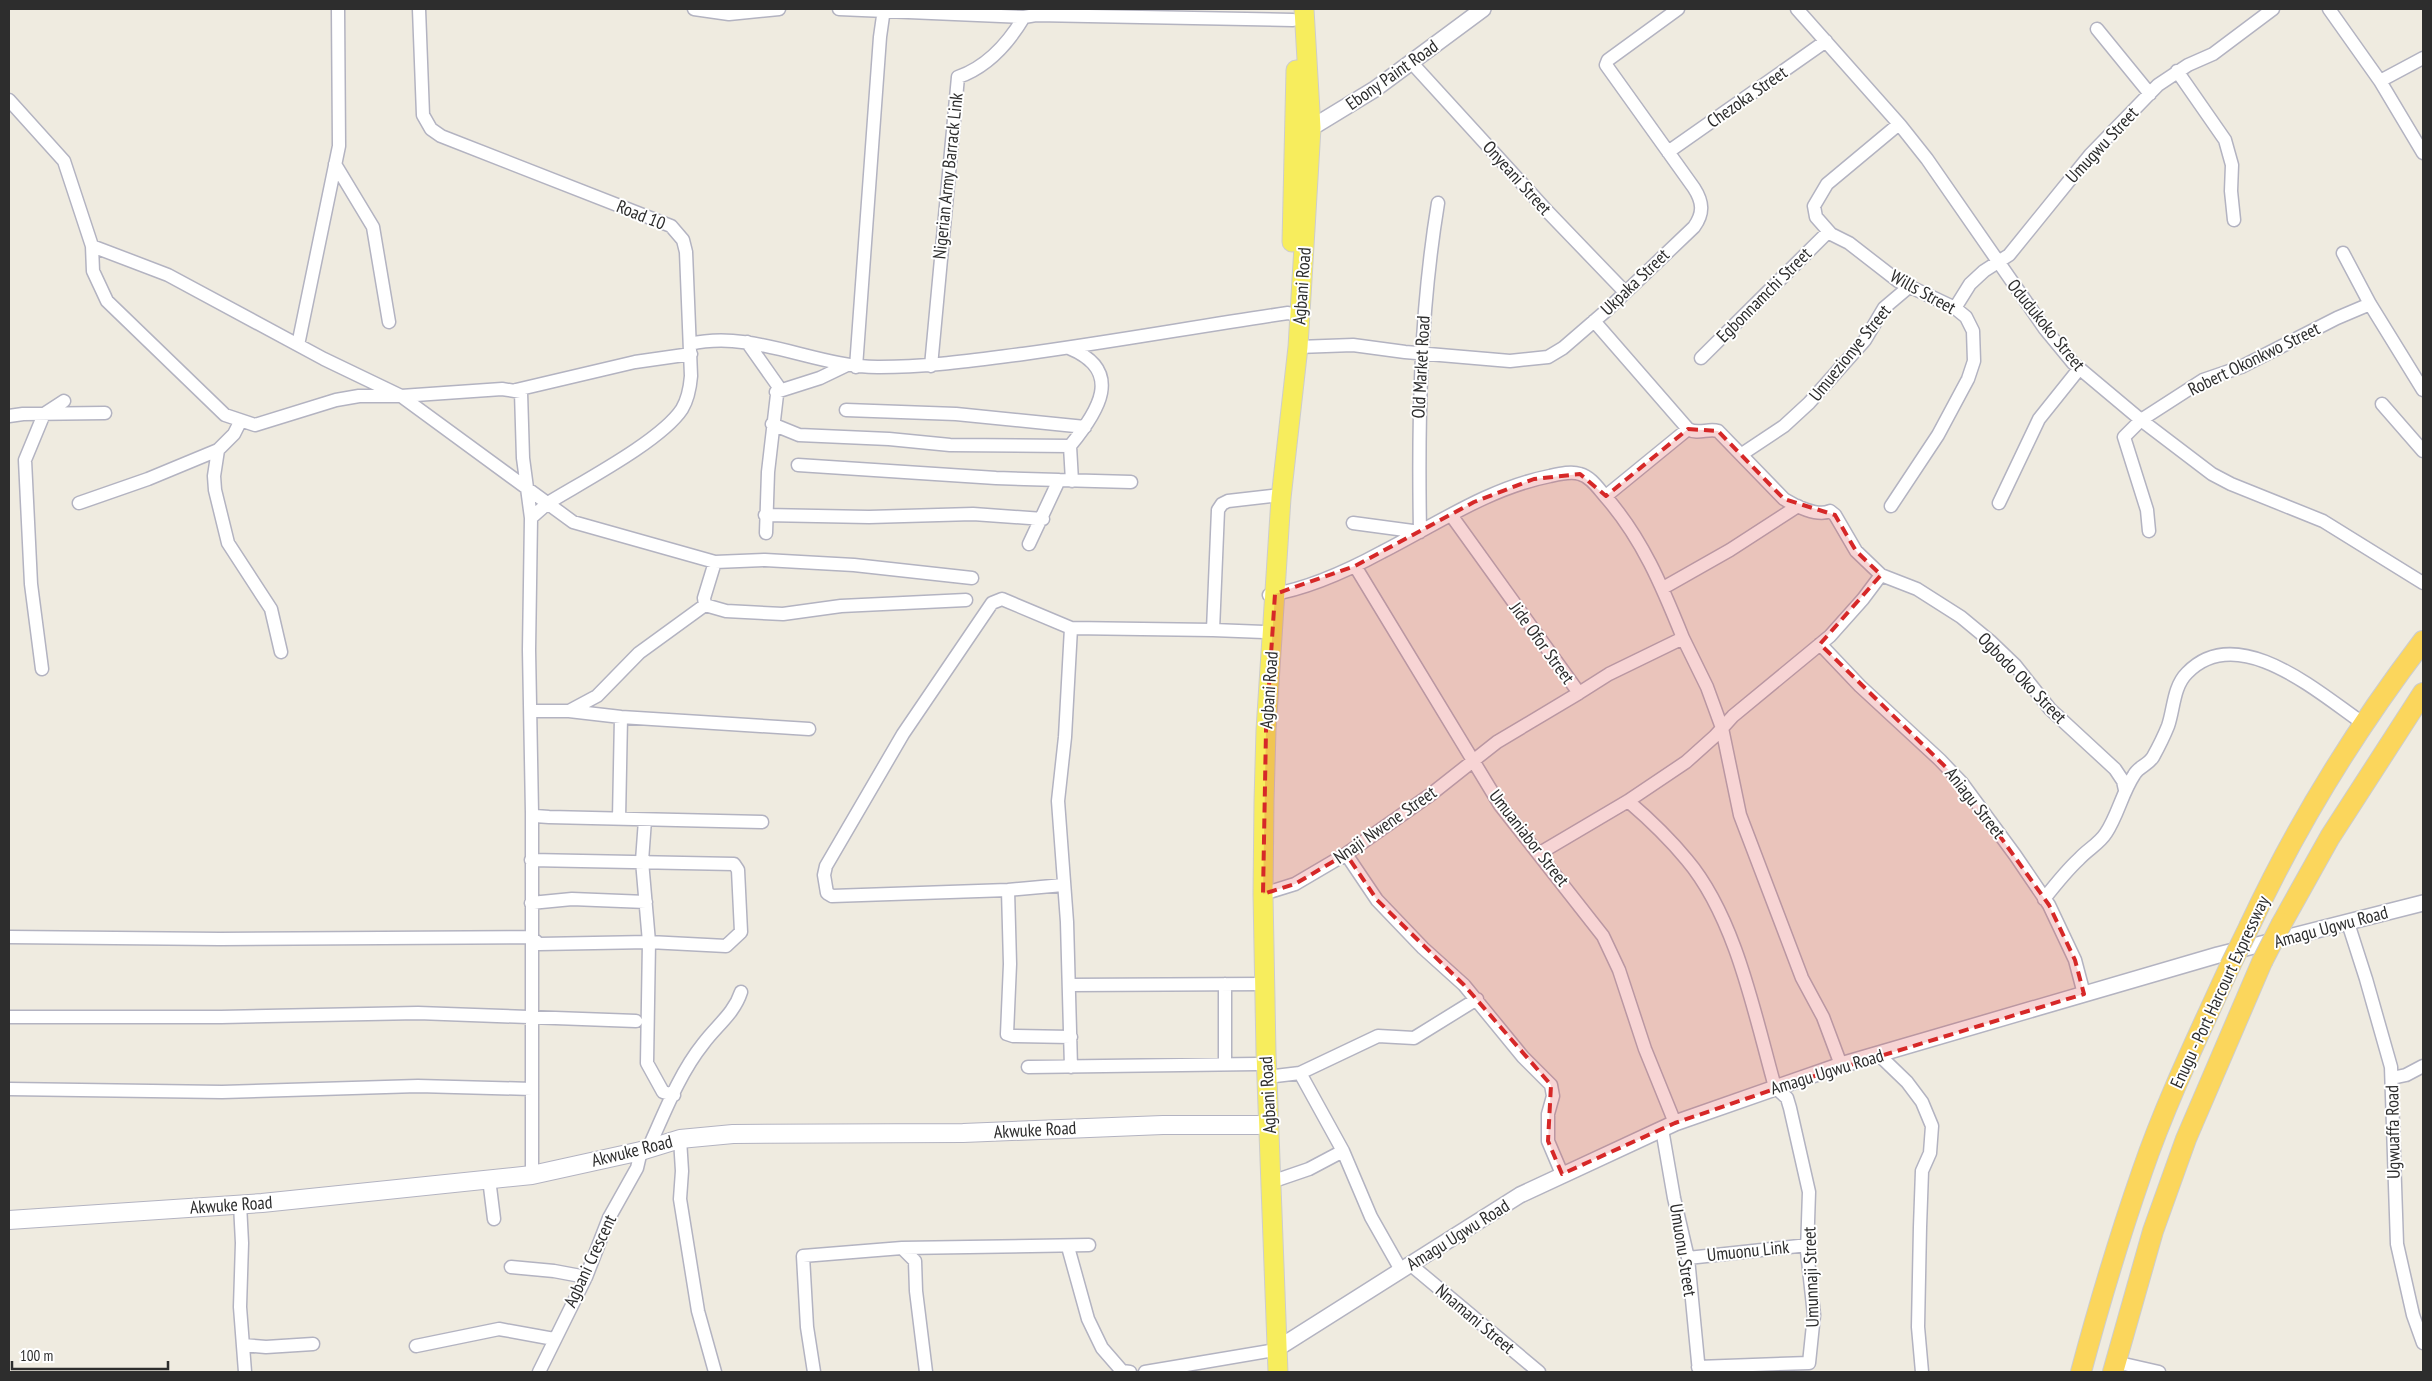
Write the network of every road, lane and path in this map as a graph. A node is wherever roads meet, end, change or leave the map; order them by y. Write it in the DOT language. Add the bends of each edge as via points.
graph roads {
  1 [pos="338,9"];
  2 [pos="418,9"];
  3 [pos="694,9"];
  4 [pos="779,9"];
  5 [pos="839,9"];
  6 [pos="1483,9"];
  7 [pos="1678,9"];
  8 [pos="1797,9"];
  9 [pos="2273,9"];
  10 [pos="2329,9"];
  11 [pos="884,10"];
  12 [pos="1297,12"];
  13 [pos="1109,13"];
  14 [pos="1206,14"];
  15 [pos="1024,17"];
  16 [pos="2097,29"];
  17 [pos="1826,41"];
  18 [pos="2423,58"];
  19 [pos="1411,62"];
  20 [pos="2177,71"];
  21 [pos="2380,80"];
  22 [pos="2150,94"];
  23 [pos="9,100"];
  24 [pos="1899,124"];
  25 [pos="1303,129"];
  26 [pos="1668,152"];
  27 [pos="2423,153"];
  28 [pos="335,164"];
  29 [pos="1438,203"];
  30 [pos="2234,220"];
  31 [pos="1828,232"];
  32 [pos="92,246"];
  33 [pos="2343,253"];
  34 [pos="1998,263"];
  35 [pos="1910,286"];
  36 [pos="1625,292"];
  37 [pos="2370,304"];
  38 [pos="1955,308"];
  39 [pos="1294,314"];
  40 [pos="390,322"];
  41 [pos="1594,322"];
  42 [pos="746,342"];
  43 [pos="298,345"];
  44 [pos="1298,347"];
  45 [pos="1069,348"];
  46 [pos="690,349"];
  47 [pos="1421,353"];
  48 [pos="1701,358"];
  49 [pos="851,366"];
  50 [pos="931,366"];
  51 [pos="2079,369"];
  52 [pos="516,390"];
  53 [pos="2423,390"];
  54 [pos="776,392"];
  55 [pos="402,396"];
  56 [pos="64,401"];
  57 [pos="2382,404"];
  58 [pos="846,410"];
  59 [pos="105,413"];
  60 [pos="44,414"];
  61 [pos="9,416"];
  62 [pos="2141,420"];
  63 [pos="240,422"];
  64 [pos="772,424"];
  65 [pos="1084,427"];
  66 [pos="1688,429"];
  67 [pos="1070,446"];
  68 [pos="218,450"];
  69 [pos="2423,451"];
  70 [pos="1742,454"];
  71 [pos="798,465"];
  72 [pos="1066,480"];
  73 [pos="1132,482"];
  74 [pos="528,487"];
  75 [pos="1606,496"];
  76 [pos="1277,497"];
  77 [pos="79,503"];
  78 [pos="548,503"];
  79 [pos="2000,503"];
  80 [pos="1798,506"];
  81 [pos="1892,506"];
  82 [pos="765,515"];
  83 [pos="1451,515"];
  84 [pos="531,518"];
  85 [pos="1043,519"];
  86 [pos="1353,523"];
  87 [pos="2149,531"];
  88 [pos="1420,532"];
  89 [pos="766,533"];
  90 [pos="1030,544"];
  91 [pos="715,562"];
  92 [pos="1354,566"];
  93 [pos="1881,575"];
  94 [pos="972,578"];
  95 [pos="2423,584"];
  96 [pos="1663,588"];
  97 [pos="1271,595"];
  98 [pos="966,600"];
  99 [pos="705,605"];
  100 [pos="1071,628"];
  101 [pos="1213,630"];
  102 [pos="1268,634"];
  103 [pos="1683,638"];
  104 [pos="2423,641"];
  105 [pos="1820,644"];
  106 [pos="281,652"];
  107 [pos="42,669"];
  108 [pos="2423,692"];
  109 [pos="1579,694"];
  110 [pos="531,711"];
  111 [pos="569,711"];
  112 [pos="621,717"];
  113 [pos="2364,724"];
  114 [pos="1722,728"];
  115 [pos="809,729"];
  116 [pos="1497,742"];
  117 [pos="1474,761"];
  118 [pos="2114,769"];
  119 [pos="2137,770"];
  120 [pos="2126,790"];
  121 [pos="1628,800"];
  122 [pos="533,818"];
  123 [pos="619,819"];
  124 [pos="645,820"];
  125 [pos="762,822"];
  126 [pos="1540,853"];
  127 [pos="1346,854"];
  128 [pos="531,860"];
  129 [pos="642,861"];
  130 [pos="1063,885"];
  131 [pos="1008,890"];
  132 [pos="1263,894"];
  133 [pos="2044,899"];
  134 [pos="646,902"];
  135 [pos="531,903"];
  136 [pos="2423,903"];
  137 [pos="2348,923"];
  138 [pos="9,937"];
  139 [pos="531,937"];
  140 [pos="649,942"];
  141 [pos="1261,983"];
  142 [pos="1225,984"];
  143 [pos="1069,985"];
  144 [pos="741,992"];
  145 [pos="2084,994"];
  146 [pos="1477,999"];
  147 [pos="531,1016"];
  148 [pos="9,1017"];
  149 [pos="636,1021"];
  150 [pos="1071,1036"];
  151 [pos="1879,1055"];
  152 [pos="1225,1064"];
  153 [pos="1841,1066"];
  154 [pos="2423,1066"];
  155 [pos="1028,1067"];
  156 [pos="1071,1067"];
  157 [pos="1262,1071"];
  158 [pos="1300,1073"];
  159 [pos="2392,1078"];
  160 [pos="1775,1088"];
  161 [pos="9,1089"];
  162 [pos="532,1089"];
  163 [pos="674,1095"];
  164 [pos="1264,1126"];
  165 [pos="1668,1126"];
  166 [pos="680,1139"];
  167 [pos="644,1150"];
  168 [pos="1343,1150"];
  169 [pos="1562,1174"];
  170 [pos="532,1175"];
  171 [pos="489,1179"];
  172 [pos="1271,1182"];
  173 [pos="240,1204"];
  174 [pos="494,1218"];
  175 [pos="9,1220"];
  176 [pos="1808,1245"];
  177 [pos="1068,1246"];
  178 [pos="1090,1246"];
  179 [pos="902,1248"];
  180 [pos="1688,1258"];
  181 [pos="511,1268"];
  182 [pos="1406,1268"];
  183 [pos="586,1277"];
  184 [pos="554,1339"];
  185 [pos="2423,1342"];
  186 [pos="313,1344"];
  187 [pos="243,1345"];
  188 [pos="416,1346"];
  189 [pos="1270,1351"];
  190 [pos="1810,1367"];
  191 [pos="2114,1367"];
  192 [pos="1699,1370"];
  193 [pos="245,1372"];
  194 [pos="539,1372"];
  195 [pos="715,1372"];
  196 [pos="814,1372"];
  197 [pos="926,1372"];
  198 [pos="1130,1372"];
  199 [pos="1145,1372"];
  200 [pos="1266,1372"];
  201 [pos="1278,1372"];
  202 [pos="1539,1372"];
  203 [pos="1922,1372"];
  204 [pos="2080,1372"];
  205 [pos="2159,1372"];
  1 -- 28 [label="street" via="339,146"];
  2 -- 46 [label="street, Road 10" via="423,115 431,129 441,136 671,226 683,240 686,252"];
  3 -- 4 [label="street" via="729,14"];
  5 -- 11 [label="street"];
  6 -- 19 [label="street, Ebony Paint Road"];
  7 -- 26 [label="street, Ukpaka Street" via="1608,60 1606,65"];
  8 -- 17 [label="street, Odudukoko Street"];
  9 -- 20 [label="street, Umugwu Street" via="2214,54"];
  10 -- 21 [label="street"];
  11 -- 15 [label="street"];
  11 -- 49 [label="street"];
  12 -- 14 [label="street"];
  12 -- 25 [label="main road, Agbani Road" via="1296,55"];
  13 -- 14 [label="street"];
  13 -- 15 [label="street"];
  15 -- 50 [label="street, Nigerian Army Barrack Link" via="990,58 970,73 958,77"];
  16 -- 22 [label="street"];
  17 -- 24 [label="street, Odudukoko Street"];
  17 -- 26 [label="street, Chezoka Street"];
  18 -- 21 [label="street"];
  19 -- 25 [label="street, Ebony Paint Road" via="1375,89"];
  19 -- 36 [label="street, Onyeani Street"];
  20 -- 22 [label="street, Umugwu Street"];
  20 -- 30 [label="street" via="2225,140 2232,165"];
  21 -- 27 [label="street"];
  22 -- 34 [label="street, Umugwu Street" via="2090,155 2021,240"];
  23 -- 32 [label="street" via="64,161"];
  24 -- 31 [label="street, Wills Street" via="1821,191 1814,211"];
  24 -- 34 [label="street, Odudukoko Street" via="1927,159"];
  25 -- 39 [label="main road, Agbani Road"];
  26 -- 36 [label="street, Ukpaka Street" via="1700,198 1700,217"];
  28 -- 40 [label="street" via="373,227"];
  28 -- 43 [label="street"];
  29 -- 47 [label="street, Old Market Road" via="1423,313"];
  31 -- 35 [label="street, Wills Street"];
  31 -- 48 [label="street, Egbonnamchi Street"];
  32 -- 43 [label="street" via="168,275"];
  32 -- 63 [label="street" via="93,271 107,301 214,406"];
  33 -- 37 [label="street"];
  34 -- 38 [label="street, Umugwu Street" via="1970,284"];
  34 -- 51 [label="street, Odudukoko Street" via="2045,329"];
  35 -- 38 [label="street, Wills Street"];
  35 -- 70 [label="street, Umuezionye Street" via="1884,308 1865,340 1809,403 1784,426"];
  36 -- 41 [label="street, Ukpaka Street"];
  37 -- 53 [label="street"];
  37 -- 62 [label="street, Robert Okonkwo Street" via="2241,367 2202,380"];
  38 -- 81 [label="street, Wills Street" via="1966,317 1973,331 1973,365 1942,428"];
  39 -- 44 [label="main road, Agbani Road"];
  39 -- 45 [label="street"];
  39 -- 76 [label="main road, Agbani Road"];
  41 -- 47 [label="street, Ukpaka Street" via="1557,353 1537,359 1510,361"];
  41 -- 66 [label="street"];
  42 -- 46 [label="street" via="706,340"];
  42 -- 49 [label="street"];
  42 -- 54 [label="street" via="776,380"];
  43 -- 55 [label="street"];
  44 -- 47 [label="street, Ukpaka Street" via="1353,345"];
  44 -- 76 [label="main road, Agbani Road"];
  45 -- 50 [label="street"];
  45 -- 65 [label="street" via="1086,354 1098,370 1103,387 1092,419"];
  46 -- 52 [label="street"];
  46 -- 78 [label="street, Road 10" via="690,392 682,410 672,421 642,444"];
  47 -- 88 [label="street, Old Market Road" via="1418,437"];
  49 -- 50 [label="street"];
  49 -- 54 [label="street"];
  51 -- 62 [label="street, Odudukoko Street"];
  51 -- 79 [label="street" via="2039,419"];
  52 -- 55 [label="street" via="502,388"];
  52 -- 74 [label="street" via="522,397 522,458"];
  54 -- 64 [label="street"];
  55 -- 63 [label="street" via="359,396 255,425"];
  55 -- 74 [label="street"];
  56 -- 60 [label="street"];
  57 -- 69 [label="street"];
  58 -- 65 [label="street" via="956,414"];
  59 -- 60 [label="street"];
  60 -- 61 [label="street"];
  60 -- 107 [label="street" via="25,460 31,584"];
  62 -- 87 [label="street, Robert Okonkwo Street" via="2124,437 2147,510"];
  62 -- 95 [label="street, Odudukoko Street" via="2212,474 2323,521"];
  63 -- 68 [label="street" via="234,434"];
  64 -- 67 [label="street" via="799,435 950,445"];
  64 -- 82 [label="street"];
  65 -- 67 [label="street"];
  66 -- 70 [label="street, Ogbodo Oko Street" via="1718,431"];
  66 -- 75 [label="street"];
  67 -- 72 [label="street"];
  68 -- 77 [label="street"];
  68 -- 106 [label="street" via="215,490 228,543 270,609"];
  70 -- 80 [label="street, Ogbodo Oko Street" via="1784,499"];
  71 -- 72 [label="street"];
  72 -- 73 [label="street"];
  72 -- 85 [label="street"];
  74 -- 78 [label="street"];
  74 -- 84 [label="street"];
  75 -- 83 [label="street" via="1580,474 1556,474 1511,486"];
  75 -- 96 [label="street" via="1636,537"];
  76 -- 97 [label="main road, Agbani Road"];
  76 -- 101 [label="street" via="1228,501 1218,510"];
  78 -- 84 [label="street, Road 10"];
  78 -- 91 [label="street" via="573,522"];
  80 -- 93 [label="street, Ogbodo Oko Street" via="1835,515 1856,551"];
  80 -- 96 [label="street"];
  82 -- 85 [label="street" via="973,514"];
  82 -- 89 [label="street"];
  83 -- 88 [label="street"];
  83 -- 109 [label="street, Jide Ofor Street"];
  84 -- 110 [label="street"];
  85 -- 90 [label="street"];
  86 -- 88 [label="street"];
  88 -- 92 [label="street"];
  91 -- 94 [label="street" via="765,560 854,565"];
  91 -- 99 [label="street" via="704,598"];
  92 -- 97 [label="street" via="1296,590"];
  92 -- 117 [label="street, Umuaniabor Street"];
  93 -- 105 [label="street"];
  93 -- 118 [label="street, Ogbodo Oko Street" via="1917,589 1961,617 1990,641 2050,709"];
  96 -- 103 [label="street"];
  97 -- 102 [label="main road, Agbani Road"];
  98 -- 99 [label="street" via="857,605 783,614 726,610"];
  99 -- 111 [label="street" via="639,653 597,696"];
  100 -- 101 [label="street"];
  100 -- 130 [label="street" via="1058,801"];
  100 -- 131 [label="street" via="1002,599 992,603 903,734 826,866 824,875 827,893 832,896"];
  101 -- 102 [label="street"];
  102 -- 132 [label="main road, Agbani Road"];
  102 -- 141 [label="main road, Agbani Road" via="1256,813"];
  103 -- 109 [label="street" via="1609,674"];
  103 -- 114 [label="street" via="1707,687"];
  104 -- 113 [label="highway, Enugu - Port Harcourt Expressway"];
  105 -- 114 [label="street"];
  105 -- 133 [label="street, Aniagu Street" via="1962,783"];
  108 -- 191 [label="highway, Enugu - Port Harcourt Expressway, bridge" via="2330,837 2262,962 2186,1139 2152,1231"];
  109 -- 116 [label="street, Jide Ofor Street"];
  110 -- 111 [label="street"];
  110 -- 122 [label="street"];
  111 -- 112 [label="street"];
  112 -- 115 [label="street"];
  112 -- 123 [label="street"];
  113 -- 119 [label="street" via="2293,675 2271,664 2241,654 2212,656 2186,673 2153,757"];
  113 -- 204 [label="highway, Enugu - Port Harcourt Expressway, bridge" via="2294,837 2178,1080 2142,1172"];
  114 -- 121 [label="street" via="1686,762"];
  114 -- 153 [label="street" via="1740,815 1802,978 1823,1017"];
  116 -- 117 [label="street, Nnaji Nwene Street"];
  117 -- 126 [label="street, Umuaniabor Street" via="1500,805"];
  117 -- 127 [label="street, Nnaji Nwene Street"];
  118 -- 119 [label="street"];
  118 -- 120 [label="street, Ogbodo Oko Street"];
  119 -- 120 [label="street"];
  120 -- 133 [label="street" via="2106,834 2080,857"];
  121 -- 126 [label="street"];
  121 -- 160 [label="street" via="1688,860 1720,916 1742,970"];
  122 -- 123 [label="street"];
  122 -- 128 [label="street"];
  123 -- 124 [label="street"];
  124 -- 125 [label="street"];
  124 -- 129 [label="street"];
  126 -- 165 [label="street, Umuaniabor Street" via="1588,915 1611,952"];
  127 -- 132 [label="street, Nnaji Nwene Street" via="1295,884"];
  127 -- 146 [label="street" via="1377,900"];
  128 -- 129 [label="street"];
  128 -- 135 [label="street"];
  129 -- 134 [label="street"];
  129 -- 140 [label="street" via="734,864 738,870 741,932 726,946"];
  130 -- 131 [label="street"];
  130 -- 143 [label="street"];
  131 -- 150 [label="street" via="1010,964 1007,1034"];
  132 -- 141 [label="main road, Agbani Road"];
  133 -- 145 [label="street, Aniagu Street" via="2066,936"];
  134 -- 135 [label="street" via="572,899"];
  134 -- 140 [label="street"];
  135 -- 139 [label="street"];
  136 -- 137 [label="street, Amagu Ugwu Road"];
  137 -- 145 [label="street, Amagu Ugwu Road" via="2218,955"];
  137 -- 159 [label="street, Ugwuaffa Road" via="2386,1046"];
  138 -- 139 [label="street"];
  139 -- 140 [label="street" via="539,944"];
  139 -- 147 [label="street"];
  140 -- 163 [label="street" via="647,1063 663,1092"];
  141 -- 142 [label="street"];
  141 -- 157 [label="main road, Agbani Road"];
  142 -- 143 [label="street"];
  142 -- 152 [label="street"];
  143 -- 150 [label="street"];
  144 -- 163 [label="street, Agbani Crescent" via="724,1022 703,1044"];
  145 -- 151 [label="street, Amagu Ugwu Road"];
  146 -- 158 [label="street" via="1414,1038 1378,1036"];
  146 -- 169 [label="street" via="1551,1085 1553,1096 1548,1114 1548,1141"];
  147 -- 148 [label="street" via="418,1013"];
  147 -- 149 [label="street"];
  147 -- 162 [label="street"];
  150 -- 156 [label="street"];
  151 -- 153 [label="street, Amagu Ugwu Road"];
  151 -- 203 [label="street" via="1922,1102 1932,1126 1930,1153 1922,1171 1918,1327"];
  152 -- 156 [label="street"];
  152 -- 157 [label="street"];
  153 -- 160 [label="street, Amagu Ugwu Road"];
  154 -- 159 [label="street"];
  155 -- 156 [label="street"];
  157 -- 158 [label="street"];
  157 -- 164 [label="main road, Agbani Road"];
  158 -- 168 [label="street"];
  159 -- 185 [label="street, Ugwuaffa Road" via="2397,1244 2413,1315"];
  160 -- 165 [label="street, Amagu Ugwu Road"];
  160 -- 176 [label="street, Umunnaji Street" via="1787,1098 1804,1163 1810,1192"];
  161 -- 162 [label="street" via="222,1092 418,1086"];
  162 -- 170 [label="street"];
  163 -- 167 [label="street, Agbani Crescent"];
  164 -- 166 [label="main road, Akwuke Road" via="1145,1125 963,1133 733,1134"];
  164 -- 172 [label="main road, Agbani Road"];
  164 -- 189 [label="main road, Agbani Road"];
  165 -- 169 [label="street, Amagu Ugwu Road"];
  165 -- 180 [label="street, Umuonu Street" via="1674,1198"];
  166 -- 167 [label="main road, Akwuke Road"];
  166 -- 195 [label="street" via="680,1199 698,1311"];
  167 -- 170 [label="main road, Akwuke Road"];
  167 -- 183 [label="street, Agbani Crescent" via="609,1218"];
  168 -- 172 [label="street" via="1309,1169"];
  168 -- 182 [label="street" via="1371,1217"];
  169 -- 182 [label="street, Amagu Ugwu Road" via="1520,1196"];
  170 -- 171 [label="main road, Akwuke Road"];
  171 -- 173 [label="main road, Akwuke Road" via="335,1197"];
  171 -- 174 [label="street"];
  172 -- 189 [label="main road, Agbani Road"];
  173 -- 175 [label="main road, Akwuke Road"];
  173 -- 187 [label="street"];
  176 -- 180 [label="street, Umuonu Link"];
  176 -- 190 [label="street, Umunnaji Street" via="1814,1315"];
  177 -- 178 [label="street"];
  177 -- 179 [label="street"];
  177 -- 198 [label="street" via="1088,1319 1102,1348 1122,1371"];
  179 -- 196 [label="street" via="802,1256"];
  179 -- 197 [label="street" via="915,1261"];
  180 -- 192 [label="street, Umuonu Street"];
  181 -- 183 [label="street"];
  182 -- 189 [label="street, Amagu Ugwu Road"];
  182 -- 202 [label="street, Nnamani Street"];
  183 -- 184 [label="street, Agbani Crescent"];
  184 -- 188 [label="street" via="499,1329"];
  184 -- 194 [label="street, Agbani Crescent"];
  186 -- 187 [label="street"];
  187 -- 193 [label="street"];
  189 -- 199 [label="street"];
  189 -- 200 [label="main road, Agbani Road"];
  189 -- 201 [label="main road, Agbani Road"];
  190 -- 192 [label="street, Umunnaji Street"];
  191 -- 205 [label="street"];
}
